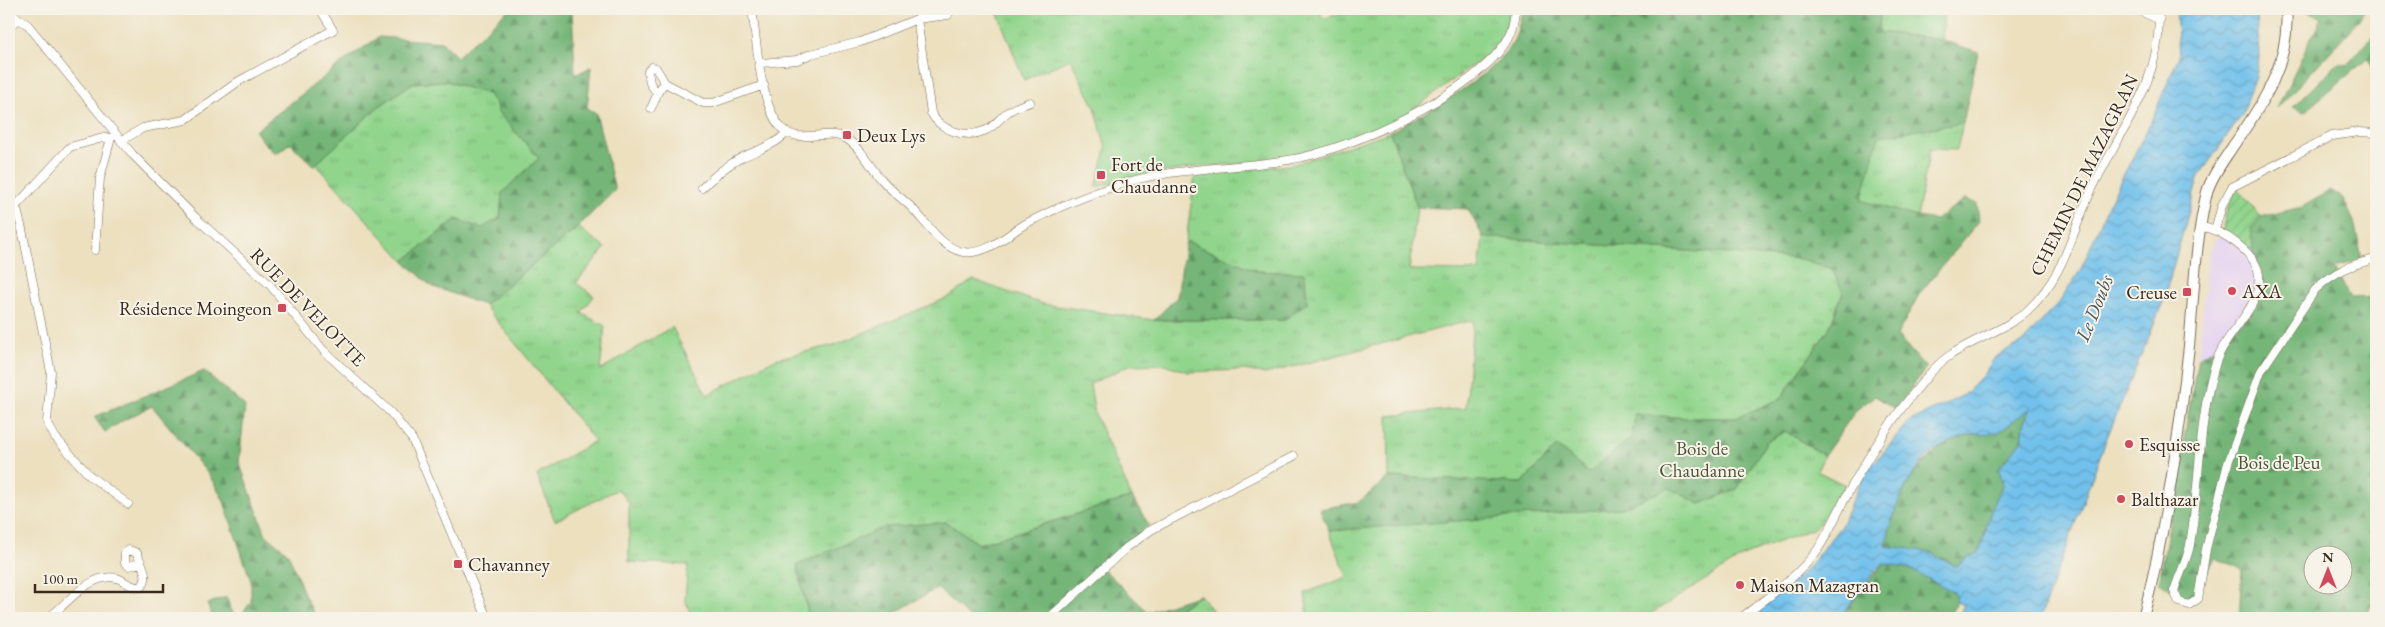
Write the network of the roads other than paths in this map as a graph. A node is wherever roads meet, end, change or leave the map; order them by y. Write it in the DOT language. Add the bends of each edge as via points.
graph roads {
  1 [pos="320,9"];
  2 [pos="752,9"];
  3 [pos="1516,9"];
  4 [pos="2136,9"];
  5 [pos="2158,9"];
  6 [pos="2286,9"];
  7 [pos="9,13"];
  8 [pos="948,15"];
  9 [pos="18,18"];
  10 [pos="917,19"];
  11 [pos="2160,20"];
  12 [pos="9,28"];
  13 [pos="760,63"];
  14 [pos="665,83"];
  15 [pos="764,86"];
  16 [pos="656,92"];
  17 [pos="1030,102"];
  18 [pos="650,108"];
  19 [pos="2376,132"];
  20 [pos="786,134"];
  21 [pos="116,138"];
  22 [pos="702,188"];
  23 [pos="2202,227"];
  24 [pos="2214,230"];
  25 [pos="95,250"];
  26 [pos="2376,260"];
  27 [pos="1294,456"];
  28 [pos="128,504"];
  29 [pos="141,563"];
  30 [pos="49,618"];
  31 [pos="487,618"];
  32 [pos="1049,618"];
  33 [pos="1742,618"];
  34 [pos="2143,618"];
  1 -- 21 [label="street" via="333,30 239,81 185,120 143,128"];
  2 -- 13 [label="street"];
  3 -- 20 [label="street" via="1508,38 1481,68 1442,97 1387,129 1290,160 1191,171 1122,184 1035,219 974,253 955,250 945,244 848,140 833,135 798,137"];
  4 -- 11 [label="street"];
  5 -- 11 [label="street, CHEMIN DE MAZAGRAN"];
  6 -- 23 [label="main road" via="2286,44 2268,93 2213,177"];
  7 -- 9 [label="street, RUE DE VELOTTE"];
  8 -- 10 [label="street"];
  9 -- 12 [label="street"];
  9 -- 21 [label="street, RUE DE VELOTTE" via="28,25"];
  10 -- 13 [label="street" via="860,42 798,60"];
  10 -- 17 [label="street" via="931,113 944,128 959,133 983,132 1009,111"];
  11 -- 33 [label="street, CHEMIN DE MAZAGRAN" via="2158,45 2148,83 2134,115 2092,189 2057,276 2028,310 1937,365 1895,417 1816,551 1790,579"];
  13 -- 15 [label="street"];
  14 -- 15 [label="street" via="708,103"];
  14 -- 16 [label="street"];
  14 -- 16 [label="street" via="656,68 650,67 650,83"];
  15 -- 20 [label="street" via="772,114"];
  16 -- 18 [label="street"];
  19 -- 24 [label="street" via="2332,136 2232,187"];
  20 -- 22 [label="street" via="778,142 738,159"];
  21 -- 25 [label="street" via="100,178"];
  21 -- 28 [label="street" via="70,147 16,206 16,210 51,372 47,422 55,437 90,476"];
  21 -- 31 [label="street, RUE DE VELOTTE" via="196,218 270,285 324,351 391,413 412,439"];
  23 -- 24 [label="street"];
  23 -- 34 [label="main road" via="2180,426"];
  24 -- 26 [label="street" via="2251,256 2259,276 2255,304 2223,345 2212,375 2190,545 2174,591 2179,602 2190,605 2198,599 2206,549 2228,463 2261,371 2325,280 2346,267"];
  27 -- 32 [label="street" via="1151,530 1126,548"];
  29 -- 30 [label="street" via="146,582 141,587 117,578 92,581"];
}
